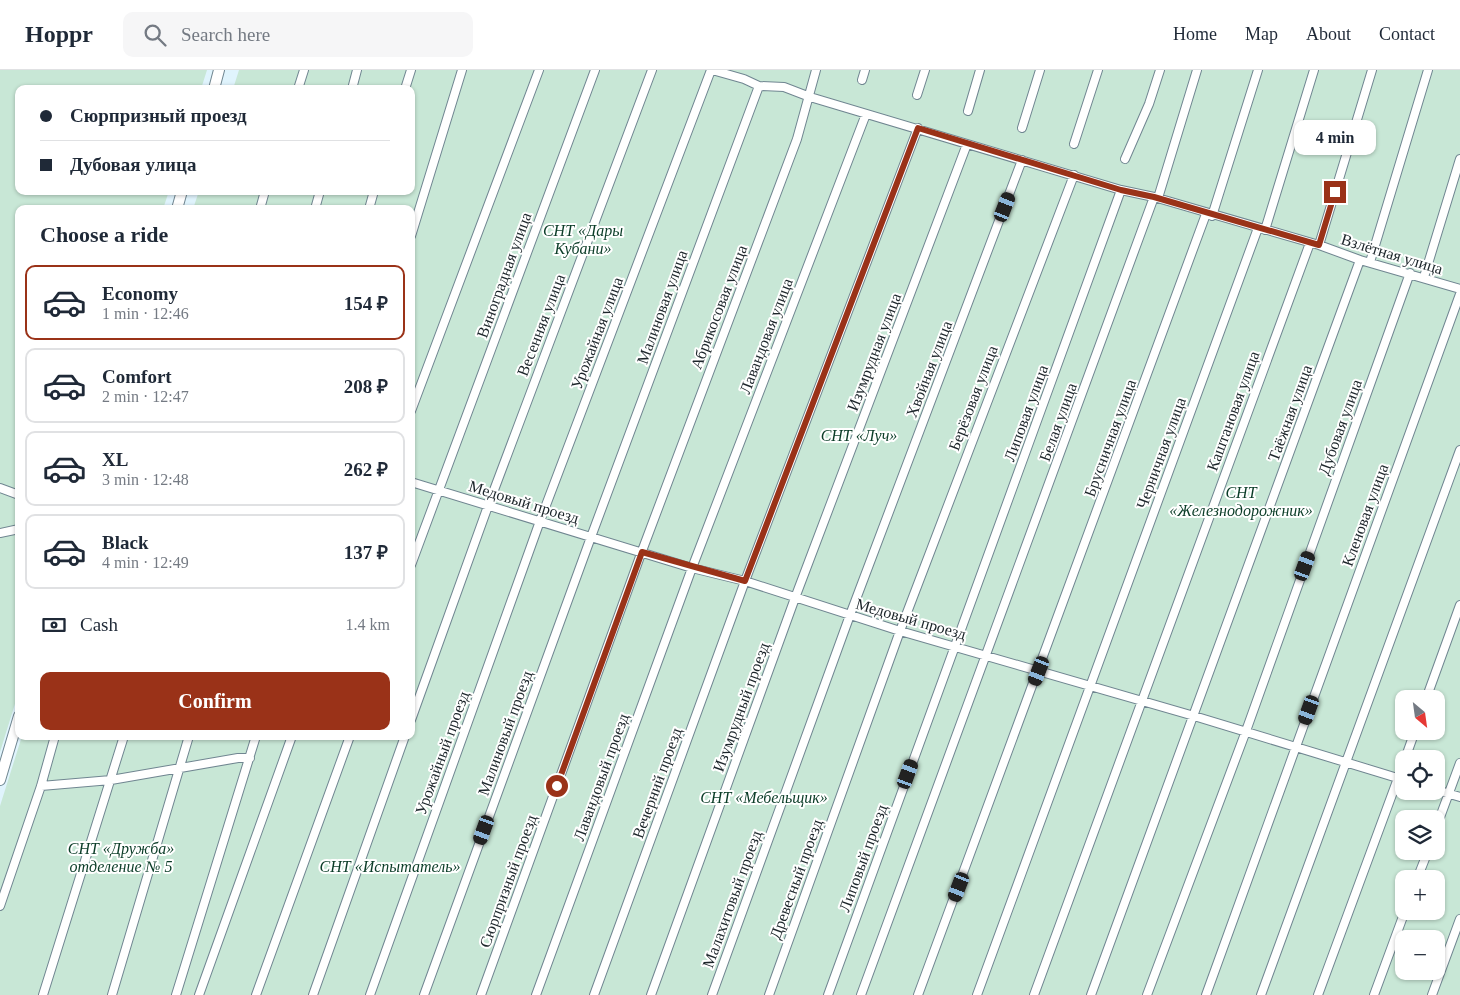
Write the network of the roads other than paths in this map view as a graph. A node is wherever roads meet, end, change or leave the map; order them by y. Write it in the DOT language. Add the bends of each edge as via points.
graph roads {
  1 [pos="219,70"];
  2 [pos="304,70"];
  3 [pos="357,70"];
  4 [pos="411,70"];
  5 [pos="462,70"];
  6 [pos="539,70"];
  7 [pos="595,70"];
  8 [pos="652,70"];
  9 [pos="711,70"];
  10 [pos="816,70"];
  11 [pos="865,70"];
  12 [pos="925,70"];
  13 [pos="980,70"];
  14 [pos="1040,70"];
  15 [pos="1098,70"];
  16 [pos="1160,70"];
  17 [pos="1197,70"];
  18 [pos="1258,70"];
  19 [pos="1314,70"];
  20 [pos="1372,70"];
  21 [pos="1428,70"];
  22 [pos="862,80"];
  23 [pos="215,85"];
  24 [pos="299,85"];
  25 [pos="353,85"];
  26 [pos="406,85"];
  27 [pos="759,86"];
  28 [pos="917,95"];
  29 [pos="810,97"];
  30 [pos="968,111"];
  31 [pos="866,114"];
  32 [pos="918,128"];
  33 [pos="1022,128"];
  34 [pos="967,144"];
  35 [pos="1074,144"];
  36 [pos="1126,159"];
  37 [pos="1460,159"];
  38 [pos="1022,160"];
  39 [pos="1074,175"];
  40 [pos="1121,190"];
  41 [pos="1156,198"];
  42 [pos="1209,215"];
  43 [pos="415,223"];
  44 [pos="1262,229"];
  45 [pos="1310,243"];
  46 [pos="1319,245"];
  47 [pos="1360,260"];
  48 [pos="1370,262"];
  49 [pos="1410,273"];
  50 [pos="1424,277"];
  51 [pos="1460,289"];
  52 [pos="1460,294"];
  53 [pos="415,400"];
  54 [pos="1460,450"];
  55 [pos="415,483"];
  56 [pos="0,488"];
  57 [pos="438,490"];
  58 [pos="15,494"];
  59 [pos="488,506"];
  60 [pos="540,521"];
  61 [pos="15,530"];
  62 [pos="0,533"];
  63 [pos="591,537"];
  64 [pos="642,552"];
  65 [pos="415,555"];
  66 [pos="692,568"];
  67 [pos="745,581"];
  68 [pos="795,598"];
  69 [pos="1460,605"];
  70 [pos="850,615"];
  71 [pos="900,631"];
  72 [pos="954,646"];
  73 [pos="987,656"];
  74 [pos="1039,671"];
  75 [pos="1090,687"];
  76 [pos="1429,690"];
  77 [pos="1141,701"];
  78 [pos="415,709"];
  79 [pos="1194,716"];
  80 [pos="15,729"];
  81 [pos="1246,731"];
  82 [pos="54,740"];
  83 [pos="123,740"];
  84 [pos="189,740"];
  85 [pos="255,740"];
  86 [pos="291,740"];
  87 [pos="349,740"];
  88 [pos="405,740"];
  89 [pos="1296,746"];
  90 [pos="250,758"];
  91 [pos="1346,761"];
  92 [pos="1460,763"];
  93 [pos="180,768"];
  94 [pos="1395,777"];
  95 [pos="0,780"];
  96 [pos="111,780"];
  97 [pos="41,786"];
  98 [pos="1445,793"];
  99 [pos="1449,794"];
  100 [pos="1395,795"];
  101 [pos="1460,797"];
  102 [pos="1443,810"];
  103 [pos="0,906"];
  104 [pos="1460,919"];
  105 [pos="1402,920"];
  106 [pos="44,995"];
  107 [pos="112,995"];
  108 [pos="176,995"];
  109 [pos="199,995"];
  110 [pos="256,995"];
  111 [pos="313,995"];
  112 [pos="370,995"];
  113 [pos="424,995"];
  114 [pos="481,995"];
  115 [pos="536,995"];
  116 [pos="594,995"];
  117 [pos="651,995"];
  118 [pos="712,995"];
  119 [pos="769,995"];
  120 [pos="828,995"];
  121 [pos="861,995"];
  122 [pos="918,995"];
  123 [pos="977,995"];
  124 [pos="1034,995"];
  125 [pos="1091,995"];
  126 [pos="1147,995"];
  127 [pos="1206,995"];
  128 [pos="1261,995"];
  129 [pos="1318,995"];
  130 [pos="1374,995"];
  131 [pos="1432,995"];
  1 -- 23 [label="main road"];
  2 -- 24 [label="street"];
  3 -- 25 [label="street"];
  4 -- 26 [label="street"];
  5 -- 43 [label="street"];
  6 -- 53 [label="street"];
  7 -- 57 [label="street, Виноградная улица"];
  8 -- 59 [label="street, Весенняя улица"];
  9 -- 27 [label="street, Взлётная улица" via="744,78"];
  9 -- 60 [label="street, Урожайная улица"];
  10 -- 29 [label="street, Абрикосовая улица"];
  11 -- 22 [label="street"];
  12 -- 28 [label="street"];
  13 -- 30 [label="street"];
  14 -- 33 [label="street"];
  15 -- 35 [label="street"];
  16 -- 36 [label="street"];
  17 -- 41 [label="street, Белая улица"];
  18 -- 42 [label="street, Брусничная улица"];
  19 -- 44 [label="street, Черничная улица"];
  20 -- 46 [label="street"];
  21 -- 48 [label="street"];
  27 -- 29 [label="street, Взлётная улица" via="784,87"];
  27 -- 63 [label="street, Малиновая улица"];
  29 -- 31 [label="street, Взлётная улица"];
  29 -- 64 [label="street, Абрикосовая улица"];
  31 -- 32 [label="street, Взлётная улица"];
  31 -- 66 [label="street, Лавандовая улица"];
  32 -- 34 [label="street, Взлётная улица"];
  32 -- 67 [label="street, Вечерний проезд"];
  34 -- 38 [label="street, Взлётная улица"];
  34 -- 68 [label="street, Изумрудная улица"];
  37 -- 50 [label="street"];
  38 -- 39 [label="street, Взлётная улица"];
  38 -- 70 [label="street, Хвойная улица"];
  39 -- 40 [label="street, Взлётная улица"];
  39 -- 71 [label="street, Берёзовая улица"];
  40 -- 41 [label="street, Взлётная улица"];
  40 -- 72 [label="street, Липовая улица"];
  41 -- 42 [label="street, Взлётная улица"];
  41 -- 73 [label="street, Белая улица"];
  42 -- 44 [label="street, Взлётная улица"];
  42 -- 74 [label="street, Брусничная улица"];
  44 -- 45 [label="street, Взлётная улица"];
  44 -- 75 [label="street, Черничная улица"];
  45 -- 46 [label="street, Взлётная улица"];
  45 -- 77 [label="street, Каштановая улица"];
  46 -- 47 [label="street, Взлётная улица"];
  47 -- 48 [label="street, Взлётная улица"];
  47 -- 79 [label="street, Таёжная улица"];
  48 -- 49 [label="street, Взлётная улица"];
  49 -- 50 [label="street, Взлётная улица"];
  49 -- 81 [label="street, Дубовая улица"];
  50 -- 51 [label="street, Взлётная улица"];
  52 -- 89 [label="street, Кленовая улица"];
  54 -- 91 [label="street"];
  55 -- 57 [label="street, Медовый проезд"];
  56 -- 58 [label="street"];
  57 -- 59 [label="street, Медовый проезд"];
  57 -- 65 [label="street, Виноградная улица"];
  59 -- 60 [label="street, Медовый проезд"];
  59 -- 78 [label="street, Весенняя улица"];
  60 -- 63 [label="street, Медовый проезд"];
  60 -- 112 [label="street, Урожайный проезд"];
  61 -- 62 [label="street"];
  63 -- 64 [label="street, Медовый проезд"];
  63 -- 113 [label="street, Малиновый проезд"];
  64 -- 66 [label="street, Медовый проезд"];
  64 -- 114 [label="street, Сюрпризный проезд"];
  66 -- 67 [label="street, Медовый проезд"];
  66 -- 115 [label="street, Лавандовый проезд"];
  67 -- 68 [label="street, Медовый проезд"];
  67 -- 116 [label="street, Вечерний проезд"];
  68 -- 70 [label="street, Медовый проезд"];
  68 -- 117 [label="street, Изумрудный проезд"];
  69 -- 76 [label="street"];
  70 -- 71 [label="street, Медовый проезд"];
  70 -- 118 [label="street, Малахитовый проезд"];
  71 -- 72 [label="street, Медовый проезд"];
  71 -- 119 [label="street, Древесный проезд"];
  72 -- 73 [label="street, Медовый проезд"];
  72 -- 120 [label="street, Липовый проезд"];
  73 -- 74 [label="street, Медовый проезд"];
  73 -- 121 [label="street, Белая улица"];
  74 -- 75 [label="street, Медовый проезд"];
  74 -- 122 [label="street, Брусничная улица"];
  75 -- 77 [label="street, Медовый проезд"];
  75 -- 123 [label="street, Черничная улица"];
  77 -- 79 [label="street, Медовый проезд"];
  77 -- 124 [label="street, Каштановая улица"];
  79 -- 81 [label="street, Медовый проезд"];
  79 -- 125 [label="street, Таёжная улица"];
  80 -- 95 [label="main road"];
  81 -- 89 [label="street, Медовый проезд"];
  81 -- 126 [label="street, Дубовая улица"];
  82 -- 97 [label="street"];
  83 -- 96 [label="street"];
  84 -- 93 [label="street"];
  85 -- 90 [label="street"];
  86 -- 109 [label="street"];
  87 -- 110 [label="street"];
  88 -- 111 [label="street"];
  89 -- 91 [label="street, Медовый проезд"];
  89 -- 127 [label="street, Кленовая улица"];
  90 -- 93 [label="street"];
  90 -- 108 [label="street"];
  91 -- 94 [label="street, Медовый проезд"];
  91 -- 128 [label="street"];
  92 -- 99 [label="street"];
  93 -- 96 [label="street"];
  93 -- 107 [label="street"];
  96 -- 97 [label="street"];
  96 -- 106 [label="street"];
  97 -- 103 [label="street"];
  98 -- 99 [label="street"];
  99 -- 101 [label="street"];
  99 -- 102 [label="street"];
  100 -- 129 [label="street"];
  104 -- 131 [label="street"];
  105 -- 130 [label="street"];
}
